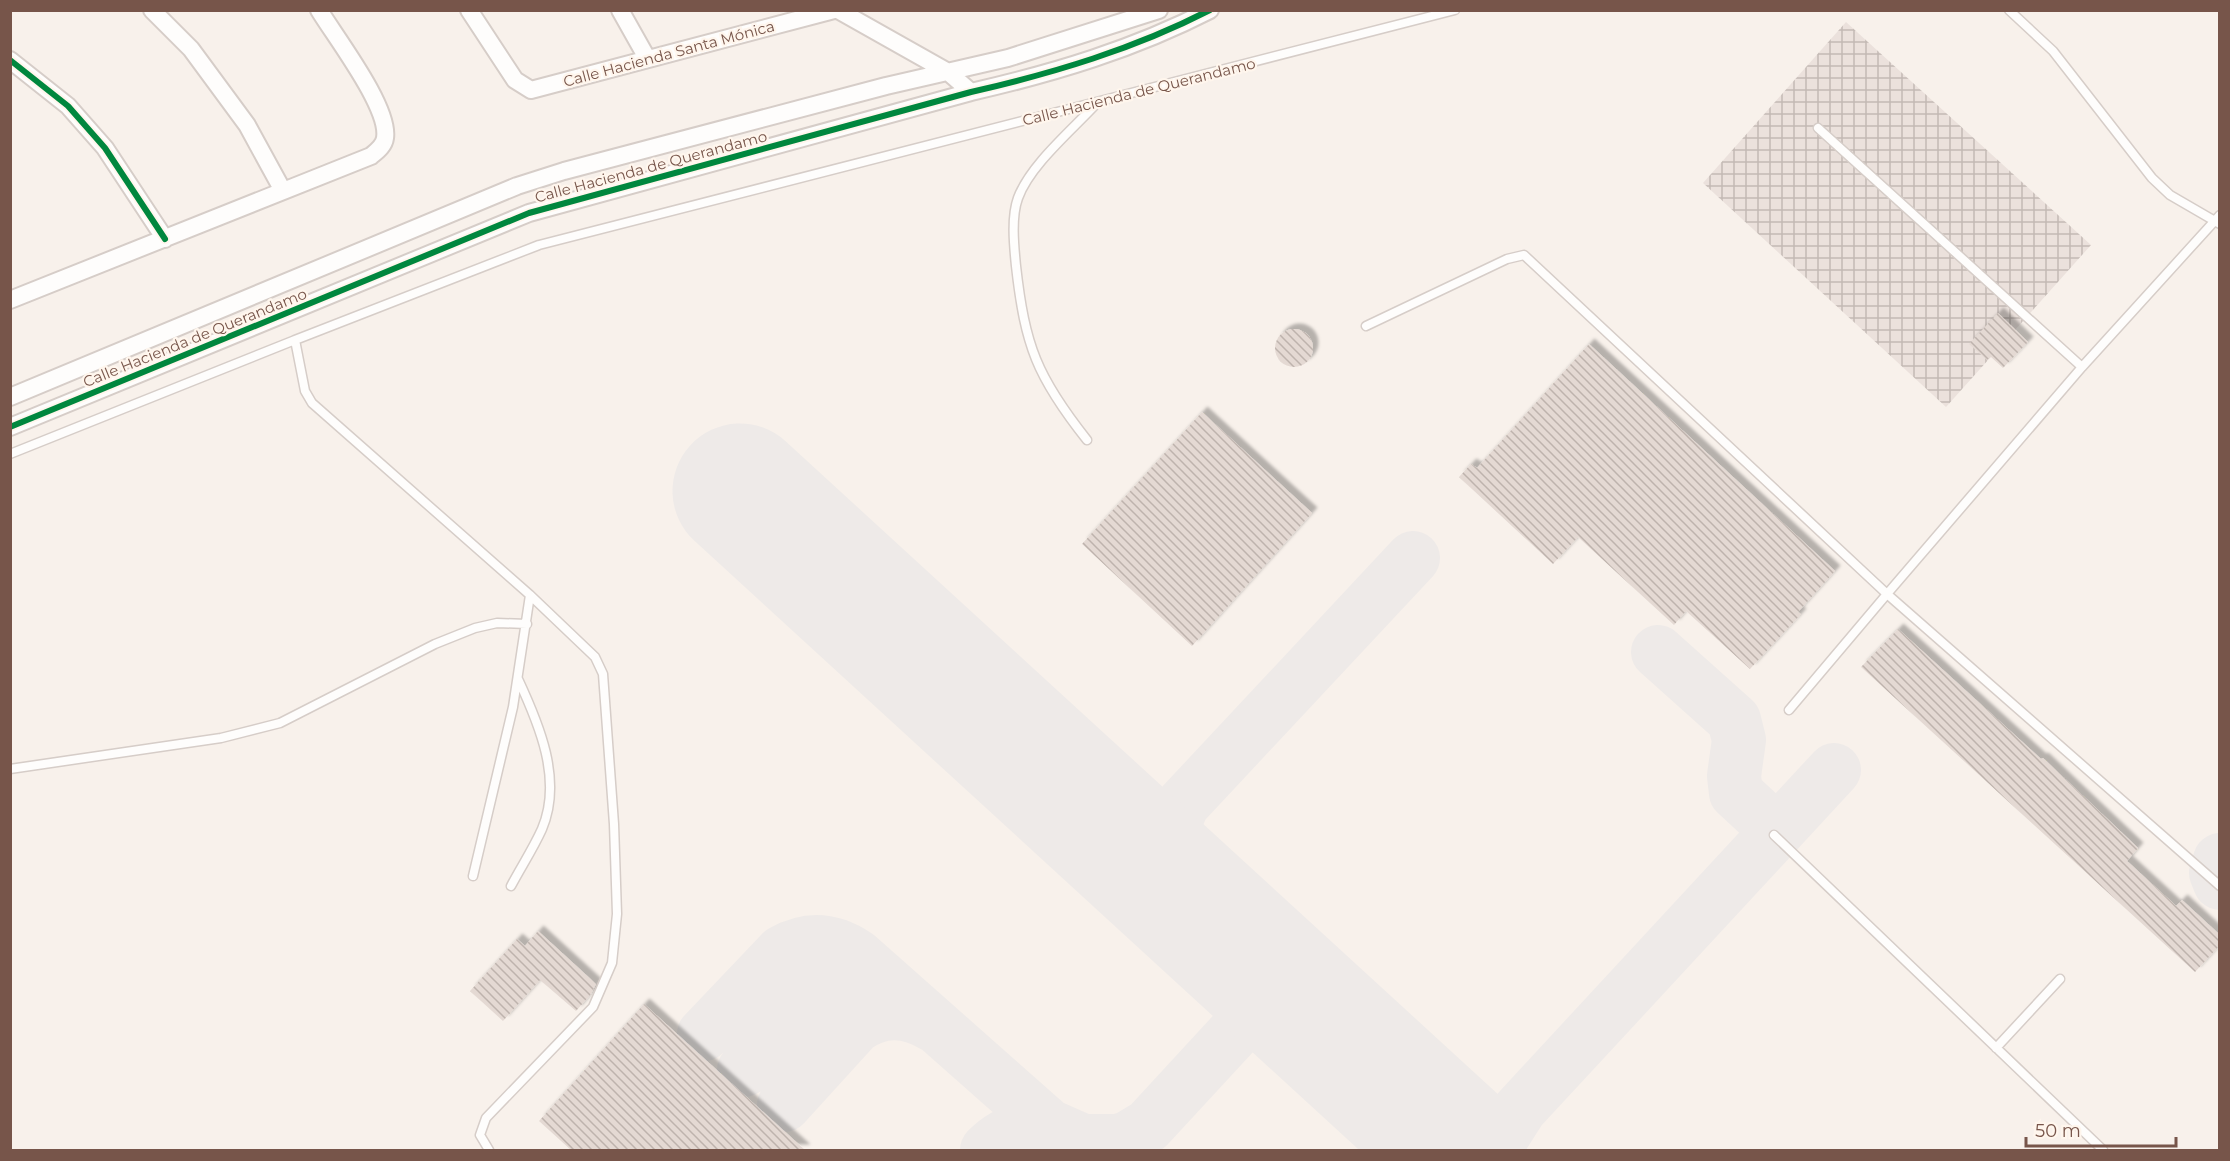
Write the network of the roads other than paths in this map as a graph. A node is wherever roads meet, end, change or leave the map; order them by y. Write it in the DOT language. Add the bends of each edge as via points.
graph roads {
  1 [pos="152,10"];
  2 [pos="318,10"];
  3 [pos="469,10"];
  4 [pos="620,10"];
  5 [pos="836,10"];
  6 [pos="1159,10"];
  7 [pos="1210,10"];
  8 [pos="1455,10"];
  9 [pos="2009,10"];
  10 [pos="647,58"];
  11 [pos="10,60"];
  12 [pos="948,72"];
  13 [pos="971,92"];
  14 [pos="1096,103"];
  15 [pos="1818,128"];
  16 [pos="282,189"];
  17 [pos="2217,220"];
  18 [pos="165,239"];
  19 [pos="11,298"];
  20 [pos="1366,326"];
  21 [pos="296,340"];
  22 [pos="2082,367"];
  23 [pos="10,397"];
  24 [pos="10,427"];
  25 [pos="1087,440"];
  26 [pos="10,454"];
  27 [pos="1887,594"];
  28 [pos="530,595"];
  29 [pos="526,624"];
  30 [pos="518,679"];
  31 [pos="1789,710"];
  32 [pos="10,769"];
  33 [pos="1774,835"];
  34 [pos="473,876"];
  35 [pos="511,886"];
  36 [pos="2220,886"];
  37 [pos="2060,979"];
  38 [pos="1996,1048"];
  39 [pos="489,1150"];
  40 [pos="2103,1150"];
  1 -- 16 [label="street" via="191,49 247,125"];
  2 -- 16 [label="street" via="377,102 385,124 385,140 371,156"];
  3 -- 10 [label="street, Calle Hacienda Santa Mónica" via="510,73 531,90"];
  4 -- 10 [label="street"];
  5 -- 10 [label="street, Calle Hacienda Santa Mónica"];
  5 -- 12 [label="street"];
  6 -- 12 [label="street, Calle Hacienda de Querandamo" via="1008,58"];
  7 -- 13 [label="street, Calle Hacienda de Querandamo" via="1145,41 1095,59"];
  8 -- 14 [label="lane, Calle Hacienda de Querandamo"];
  9 -- 17 [label="lane" via="2053,51 2152,178 2170,195"];
  11 -- 18 [label="street" via="68,106 105,148"];
  12 -- 13 [label="street"];
  12 -- 23 [label="street, Calle Hacienda de Querandamo" via="517,186"];
  13 -- 24 [label="street, Calle Hacienda de Querandamo" via="529,213"];
  14 -- 21 [label="lane, Calle Hacienda de Querandamo" via="539,245"];
  14 -- 25 [label="lane" via="1026,182 1017,200 1014,247 1026,337 1050,390"];
  15 -- 22 [label="lane"];
  16 -- 18 [label="street"];
  17 -- 22 [label="lane"];
  18 -- 19 [label="street"];
  20 -- 27 [label="lane" via="1507,259 1524,255"];
  21 -- 26 [label="lane, Calle Hacienda de Querandamo"];
  21 -- 28 [label="lane" via="305,391 312,403"];
  22 -- 27 [label="lane"];
  27 -- 31 [label="lane"];
  27 -- 36 [label="lane"];
  28 -- 29 [label="lane"];
  28 -- 39 [label="lane" via="595,657 603,674 615,825 617,914 612,963 592,1006 486,1118 480,1134"];
  29 -- 30 [label="lane"];
  29 -- 32 [label="lane" via="497,623 435,644 280,723 221,738"];
  30 -- 34 [label="lane"];
  30 -- 35 [label="lane" via="548,758 549,798 542,828"];
  33 -- 38 [label="lane"];
  37 -- 38 [label="lane"];
  38 -- 40 [label="lane"];
}
